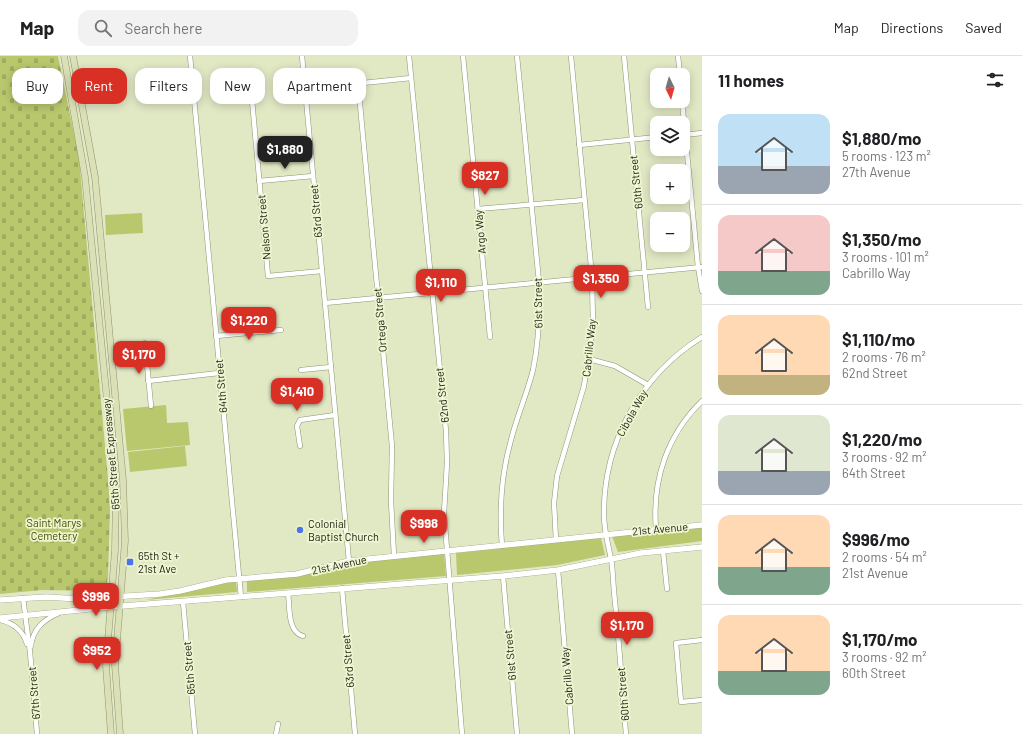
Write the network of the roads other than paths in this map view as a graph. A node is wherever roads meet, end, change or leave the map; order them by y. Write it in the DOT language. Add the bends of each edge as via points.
graph roads {
  1 [pos="64,56"];
  2 [pos="73,56"];
  3 [pos="190,56"];
  4 [pos="302,56"];
  5 [pos="409,56"];
  6 [pos="463,56"];
  7 [pos="517,56"];
  8 [pos="571,56"];
  9 [pos="624,56"];
  10 [pos="678,56"];
  11 [pos="303,68"];
  12 [pos="679,68"];
  13 [pos="411,78"];
  14 [pos="366,82"];
  15 [pos="252,104"];
  16 [pos="306,104"];
  17 [pos="360,104"];
  18 [pos="702,133"];
  19 [pos="690,134"];
  20 [pos="650,138"];
  21 [pos="632,140"];
  22 [pos="579,145"];
  23 [pos="687,156"];
  24 [pos="313,176"];
  25 [pos="259,181"];
  26 [pos="584,200"];
  27 [pos="531,204"];
  28 [pos="478,209"];
  29 [pos="700,267"];
  30 [pos="322,271"];
  31 [pos="645,272"];
  32 [pos="592,277"];
  33 [pos="539,282"];
  34 [pos="486,287"];
  35 [pos="702,291"];
  36 [pos="432,292"];
  37 [pos="378,298"];
  38 [pos="325,303"];
  39 [pos="648,307"];
  40 [pos="281,330"];
  41 [pos="216,336"];
  42 [pos="490,337"];
  43 [pos="702,337"];
  44 [pos="145,343"];
  45 [pos="589,358"];
  46 [pos="331,367"];
  47 [pos="301,370"];
  48 [pos="219,373"];
  49 [pos="148,381"];
  50 [pos="648,385"];
  51 [pos="702,401"];
  52 [pos="151,406"];
  53 [pos="335,415"];
  54 [pos="300,446"];
  55 [pos="702,525"];
  56 [pos="656,529"];
  57 [pos="605,534"];
  58 [pos="556,540"];
  59 [pos="502,546"];
  60 [pos="702,547"];
  61 [pos="448,551"];
  62 [pos="663,551"];
  63 [pos="394,556"];
  64 [pos="611,559"];
  65 [pos="349,561"];
  66 [pos="558,570"];
  67 [pos="504,576"];
  68 [pos="239,578"];
  69 [pos="450,580"];
  70 [pos="342,588"];
  71 [pos="667,588"];
  72 [pos="288,592"];
  73 [pos="111,596"];
  74 [pos="121,596"];
  75 [pos="241,597"];
  76 [pos="23,598"];
  77 [pos="0,600"];
  78 [pos="183,602"];
  79 [pos="120,606"];
  80 [pos="110,607"];
  81 [pos="59,613"];
  82 [pos="25,616"];
  83 [pos="0,619"];
  84 [pos="303,636"];
  85 [pos="702,640"];
  86 [pos="30,652"];
  87 [pos="702,700"];
  88 [pos="278,724"];
  89 [pos="37,734"];
  90 [pos="111,734"];
  91 [pos="120,734"];
  92 [pos="195,734"];
  93 [pos="276,734"];
  94 [pos="355,734"];
  95 [pos="462,734"];
  96 [pos="517,734"];
  97 [pos="572,734"];
  98 [pos="626,734"];
  1 -- 73 [label="main road, 65th Street Expressway" via="86,177 116,492 116,543"];
  2 -- 74 [label="main road, 65th Street Expressway" via="95,177 123,480 125,541"];
  3 -- 41 [label="street, 64th Street"];
  4 -- 11 [label="street, 63rd Street"];
  5 -- 13 [label="street, 62nd Street"];
  6 -- 28 [label="street, Argo Way"];
  7 -- 27 [label="street, 61st Street"];
  8 -- 22 [label="street, Cabrillo Way"];
  9 -- 21 [label="street, 60th Street"];
  10 -- 12 [label="street"];
  13 -- 14 [label="street"];
  13 -- 36 [label="street, 62nd Street"];
  15 -- 25 [label="street, Nelson Street"];
  16 -- 24 [label="street, 63rd Street"];
  17 -- 37 [label="street, Ortega Street"];
  18 -- 19 [label="street"];
  20 -- 21 [label="street"];
  21 -- 22 [label="street"];
  21 -- 31 [label="street, 60th Street"];
  22 -- 26 [label="street, Cabrillo Way"];
  23 -- 29 [label="street"];
  24 -- 25 [label="street"];
  24 -- 30 [label="street, 63rd Street"];
  25 -- 30 [label="street, Nelson Street" via="268,276"];
  26 -- 27 [label="street"];
  26 -- 32 [label="street, Cabrillo Way"];
  27 -- 28 [label="street"];
  27 -- 33 [label="street, 61st Street"];
  28 -- 34 [label="street, Argo Way"];
  29 -- 31 [label="street"];
  29 -- 35 [label="street"];
  30 -- 38 [label="street, 63rd Street"];
  31 -- 32 [label="street"];
  31 -- 39 [label="street, 60th Street"];
  32 -- 33 [label="street"];
  32 -- 45 [label="street, Cabrillo Way" via="593,324"];
  33 -- 34 [label="street"];
  33 -- 59 [label="street, 61st Street" via="540,312 536,351 502,482"];
  34 -- 36 [label="street"];
  34 -- 42 [label="street, Argo Way"];
  36 -- 37 [label="street"];
  36 -- 61 [label="street, 62nd Street" via="447,446 444,502"];
  37 -- 38 [label="street"];
  37 -- 63 [label="street, Ortega Street" via="392,446 390,501"];
  38 -- 46 [label="street, 63rd Street"];
  40 -- 41 [label="street"];
  41 -- 48 [label="street, 64th Street"];
  43 -- 50 [label="street, Cibola Way" via="669,362"];
  44 -- 49 [label="street"];
  45 -- 50 [label="street" via="621,368"];
  45 -- 58 [label="street, Cabrillo Way" via="580,405 563,453 558,476 554,503"];
  46 -- 47 [label="street"];
  46 -- 53 [label="street, 63rd Street"];
  48 -- 49 [label="street"];
  48 -- 68 [label="street, 64th Street"];
  49 -- 52 [label="street"];
  50 -- 57 [label="street, Cibola Way" via="623,425 612,455 604,501"];
  51 -- 56 [label="street" via="677,431 665,456 655,498"];
  53 -- 54 [label="street" via="300,420 297,426"];
  53 -- 65 [label="street, 63rd Street"];
  55 -- 56 [label="street, 21st Avenue"];
  56 -- 57 [label="street, 21st Avenue"];
  57 -- 58 [label="street, 21st Avenue"];
  57 -- 64 [label="street, Cibola Way"];
  58 -- 59 [label="street, 21st Avenue"];
  59 -- 61 [label="street, 21st Avenue"];
  60 -- 62 [label="street, 21st Avenue"];
  61 -- 63 [label="street, 21st Avenue"];
  61 -- 69 [label="street, 62nd Street"];
  62 -- 64 [label="street, 21st Avenue"];
  62 -- 71 [label="street"];
  63 -- 65 [label="street, 21st Avenue"];
  64 -- 66 [label="street, 21st Avenue"];
  64 -- 98 [label="street, 60th Street"];
  65 -- 68 [label="street, 21st Avenue" via="297,574"];
  66 -- 67 [label="street, 21st Avenue"];
  66 -- 97 [label="street, Cabrillo Way"];
  67 -- 69 [label="street, 21st Avenue"];
  67 -- 96 [label="street, 61st Street"];
  68 -- 74 [label="street, 21st Avenue" via="211,582 180,591"];
  68 -- 75 [label="street, 64th Street"];
  69 -- 70 [label="street, 21st Avenue"];
  69 -- 95 [label="street, 62nd Street"];
  70 -- 72 [label="street, 21st Avenue"];
  70 -- 94 [label="street, 63rd Street"];
  72 -- 75 [label="street, 21st Avenue"];
  72 -- 84 [label="street" via="292,628 296,634"];
  73 -- 74 [label="street, 21st Avenue"];
  73 -- 76 [label="street, 21st Avenue" via="79,599"];
  73 -- 80 [label="main road, 65th Street Expressway"];
  74 -- 79 [label="main road, 65th Street Expressway"];
  75 -- 78 [label="street, 21st Avenue"];
  76 -- 77 [label="street, 21st Avenue"];
  76 -- 82 [label="street, 67th Street"];
  78 -- 79 [label="street, 21st Avenue"];
  78 -- 92 [label="street, 65th Street"];
  79 -- 80 [label="street, 21st Avenue"];
  79 -- 91 [label="main road, 65th Street Expressway" via="115,666"];
  80 -- 81 [label="street, 21st Avenue"];
  80 -- 90 [label="main road, 65th Street Expressway" via="106,666"];
  81 -- 82 [label="street, 21st Avenue"];
  81 -- 86 [label="street, 67th Street" via="45,620 37,628 31,641"];
  82 -- 83 [label="street, 21st Avenue"];
  82 -- 86 [label="street, 67th Street"];
  83 -- 86 [label="street, 67th Street" via="20,631"];
  85 -- 87 [label="street" via="676,643 680,702"];
  86 -- 89 [label="street, 67th Street"];
  88 -- 93 [label="street"];
}
